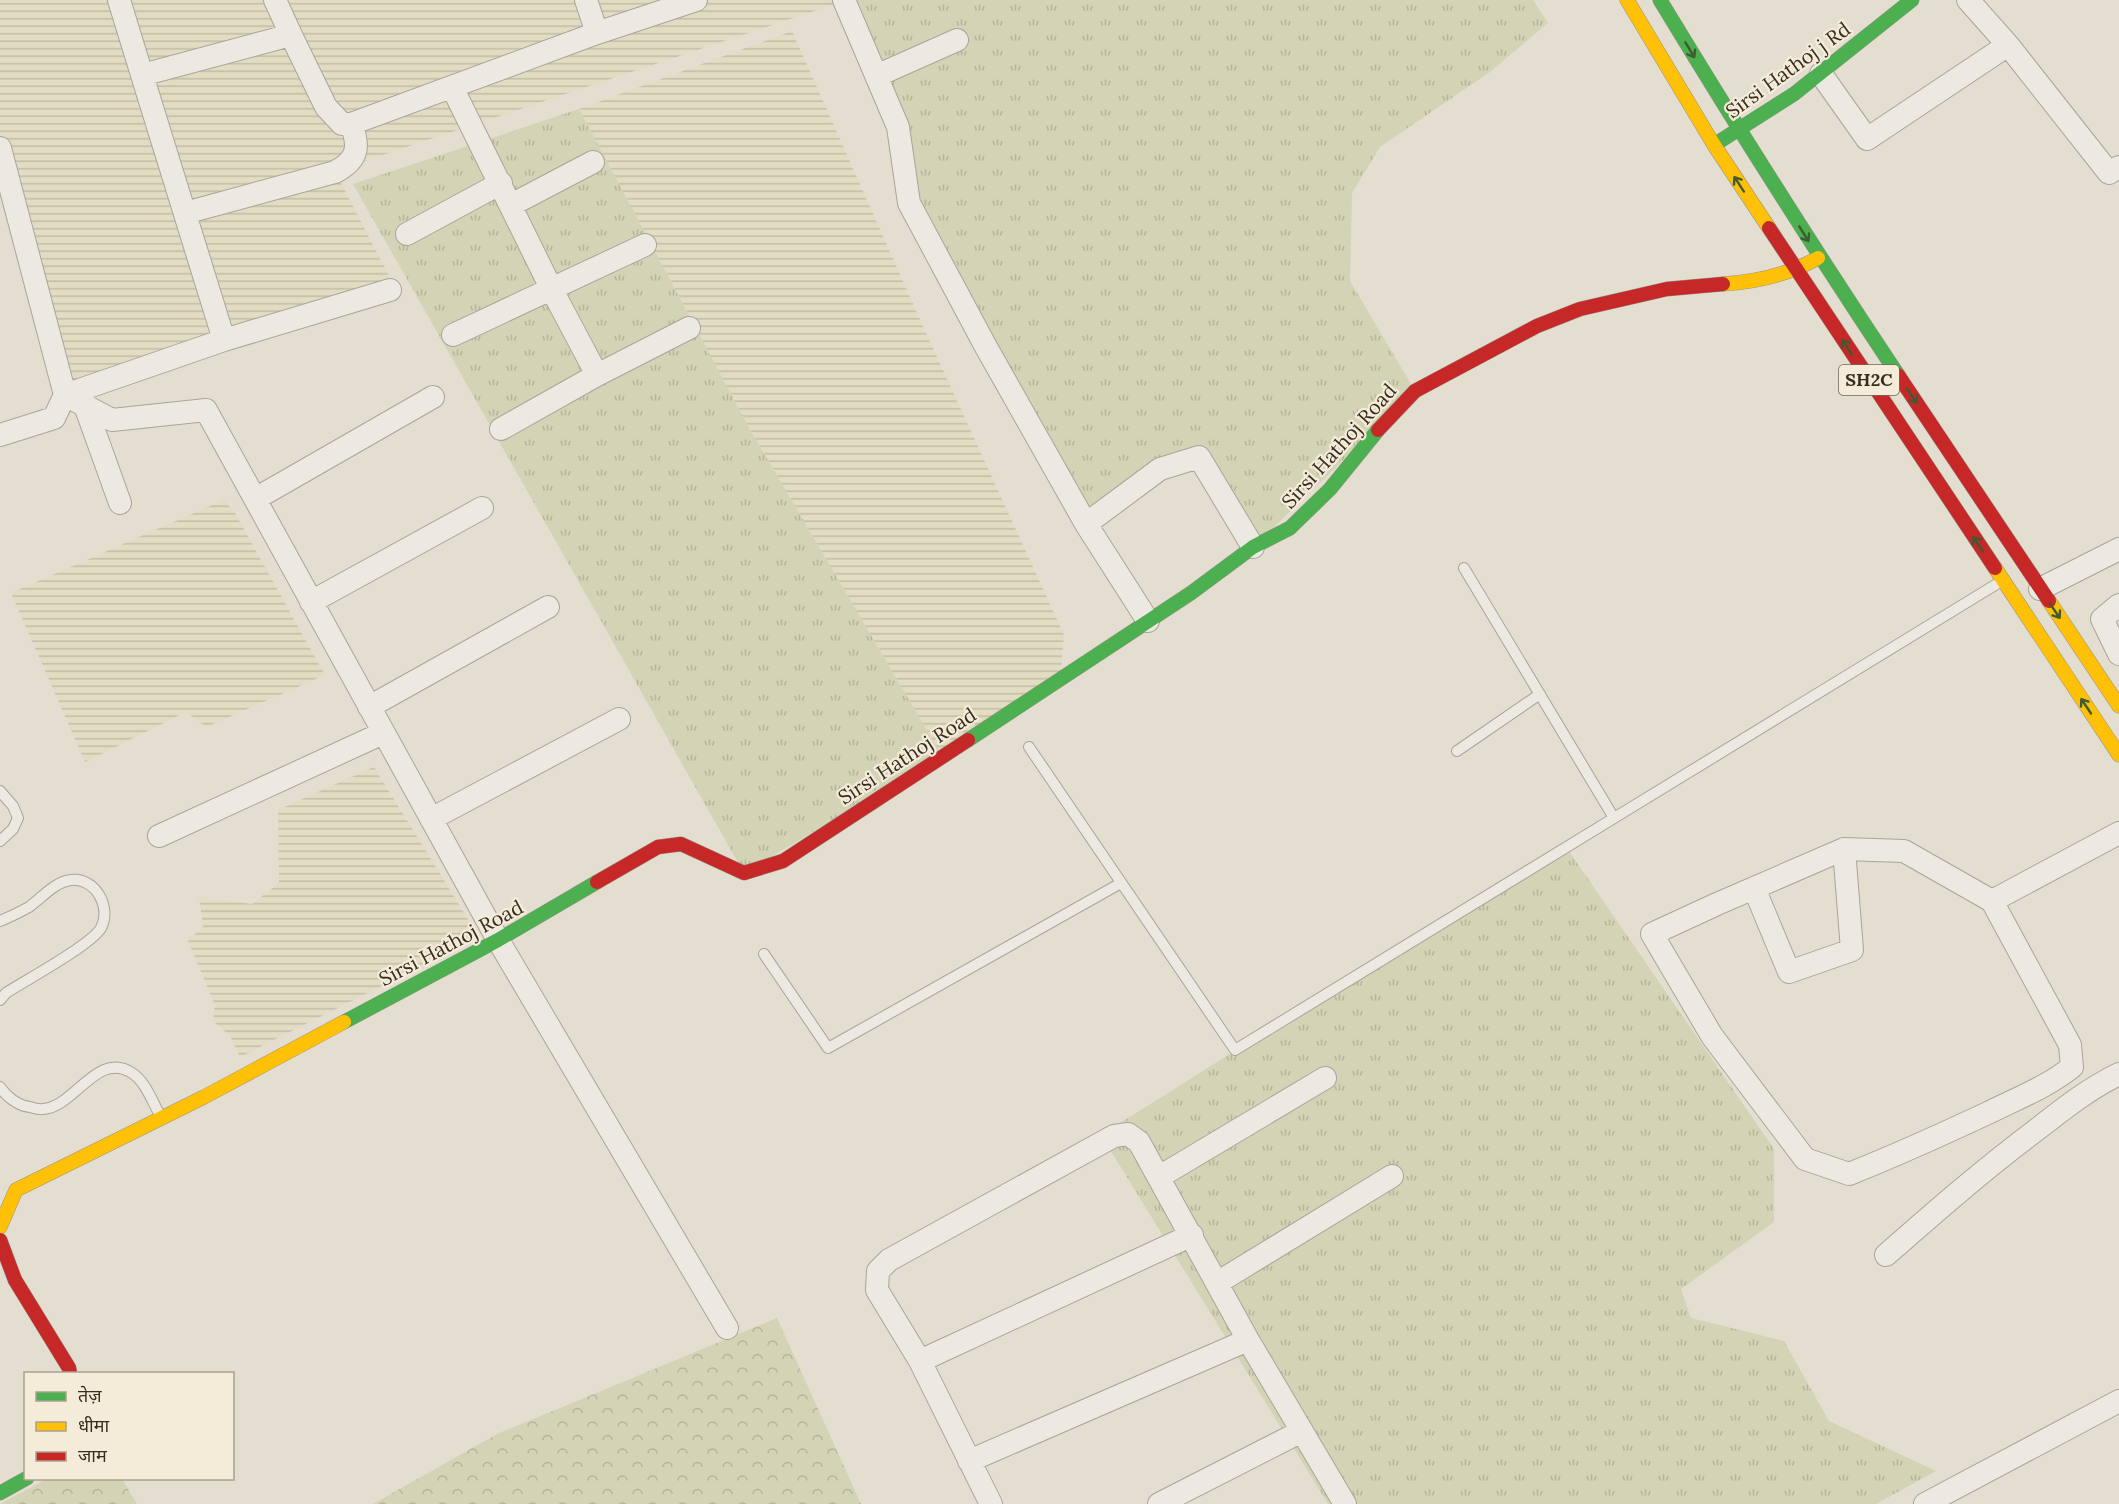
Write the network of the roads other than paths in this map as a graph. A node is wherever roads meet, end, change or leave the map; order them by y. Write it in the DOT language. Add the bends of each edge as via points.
graph roads {
  1 [pos="119,0"];
  2 [pos="275,0"];
  3 [pos="586,0"];
  4 [pos="696,0"];
  5 [pos="844,0"];
  6 [pos="1627,0"];
  7 [pos="1660,0"];
  8 [pos="1912,0"];
  9 [pos="1968,0"];
  10 [pos="597,33"];
  11 [pos="291,35"];
  12 [pos="957,40"];
  13 [pos="2008,45"];
  14 [pos="1821,74"];
  15 [pos="142,75"];
  16 [pos="876,76"];
  17 [pos="452,87"];
  18 [pos="351,124"];
  19 [pos="1739,131"];
  20 [pos="1714,145"];
  21 [pos="0,148"];
  22 [pos="593,162"];
  23 [pos="2119,166"];
  24 [pos="501,183"];
  25 [pos="511,205"];
  26 [pos="185,213"];
  27 [pos="407,234"];
  28 [pos="645,245"];
  29 [pos="1819,257"];
  30 [pos="1796,270"];
  31 [pos="551,288"];
  32 [pos="390,290"];
  33 [pos="690,328"];
  34 [pos="453,335"];
  35 [pos="224,340"];
  36 [pos="597,375"];
  37 [pos="77,397"];
  38 [pos="433,397"];
  39 [pos="501,429"];
  40 [pos="0,435"];
  41 [pos="255,499"];
  42 [pos="120,503"];
  43 [pos="482,508"];
  44 [pos="1086,524"];
  45 [pos="1252,547"];
  46 [pos="2119,549"];
  47 [pos="1464,568"];
  48 [pos="2013,573"];
  49 [pos="2040,589"];
  50 [pos="311,602"];
  51 [pos="2119,605"];
  52 [pos="548,607"];
  53 [pos="1148,621"];
  54 [pos="2119,654"];
  55 [pos="1540,694"];
  56 [pos="2119,706"];
  57 [pos="369,707"];
  58 [pos="619,719"];
  59 [pos="383,733"];
  60 [pos="1029,747"];
  61 [pos="1457,751"];
  62 [pos="2119,755"];
  63 [pos="0,791"];
  64 [pos="1614,818"];
  65 [pos="431,819"];
  66 [pos="2119,833"];
  67 [pos="159,836"];
  68 [pos="0,841"];
  69 [pos="1844,849"];
  70 [pos="1121,883"];
  71 [pos="1754,888"];
  72 [pos="1992,901"];
  73 [pos="0,921"];
  74 [pos="498,940"];
  75 [pos="764,954"];
  76 [pos="0,999"];
  77 [pos="2119,1074"];
  78 [pos="1324,1078"];
  79 [pos="0,1087"];
  80 [pos="162,1118"];
  81 [pos="1392,1176"];
  82 [pos="1159,1177"];
  83 [pos="0,1227"];
  84 [pos="1192,1235"];
  85 [pos="0,1240"];
  86 [pos="1886,1255"];
  87 [pos="1217,1283"];
  88 [pos="727,1328"];
  89 [pos="1248,1340"];
  90 [pos="920,1361"];
  91 [pos="70,1372"];
  92 [pos="2119,1401"];
  93 [pos="1302,1431"];
  94 [pos="969,1461"];
  95 [pos="25,1480"];
  96 [pos="0,1493"];
  97 [pos="991,1504"];
  98 [pos="1159,1504"];
  99 [pos="1346,1504"];
  100 [pos="1925,1504"];
  1 -- 15 [label="street"];
  2 -- 11 [label="street"];
  3 -- 10 [label="street"];
  4 -- 10 [label="street"];
  5 -- 16 [label="street"];
  6 -- 20 [label="street, SH2C"];
  7 -- 19 [label="street, SH2C, one-way"];
  8 -- 14 [label="street, Sirsi Hathoj j Rd"];
  9 -- 13 [label="street"];
  10 -- 17 [label="street"];
  11 -- 15 [label="street"];
  11 -- 18 [label="street" via="326,107 342,124"];
  12 -- 16 [label="street"];
  13 -- 14 [label="street" via="1867,139"];
  13 -- 23 [label="street" via="2109,173"];
  14 -- 19 [label="street, Sirsi Hathoj j Rd"];
  15 -- 26 [label="street"];
  16 -- 44 [label="street" via="898,127 909,202"];
  17 -- 18 [label="street"];
  17 -- 24 [label="street"];
  18 -- 26 [label="street" via="358,140 355,153 348,165 335,172"];
  19 -- 20 [label="street, Sirsi Hathoj j Rd"];
  19 -- 29 [label="street, SH2C, one-way"];
  30 -- 20 [label="street, SH2C, one-way"];
  21 -- 37 [label="street"];
  22 -- 25 [label="street"];
  24 -- 25 [label="street"];
  24 -- 27 [label="street"];
  25 -- 31 [label="street"];
  26 -- 35 [label="street"];
  28 -- 31 [label="street"];
  29 -- 30 [label="street, Sirsi Hathoj Road"];
  29 -- 48 [label="street, SH2C, one-way"];
  30 -- 45 [label="street, Sirsi Hathoj Road" via="1754,282 1667,289 1580,309 1537,326 1415,391 1370,438 1330,489 1290,528"];
  48 -- 30 [label="street, SH2C, one-way"];
  31 -- 34 [label="street"];
  31 -- 36 [label="street"];
  32 -- 35 [label="street"];
  33 -- 36 [label="street"];
  35 -- 37 [label="street"];
  36 -- 39 [label="street"];
  37 -- 40 [label="street" via="54,418"];
  37 -- 41 [label="street" via="112,420 206,410"];
  37 -- 42 [label="street"];
  38 -- 41 [label="street"];
  41 -- 50 [label="street"];
  43 -- 50 [label="street"];
  44 -- 45 [label="street" via="1160,469 1199,457"];
  44 -- 53 [label="street"];
  45 -- 53 [label="street, Sirsi Hathoj Road"];
  46 -- 49 [label="street"];
  47 -- 55 [label="lane"];
  48 -- 49 [label="street, SH2C"];
  62 -- 48 [label="street, SH2C, one-way"];
  48 -- 64 [label="lane"];
  49 -- 56 [label="street, SH2C, one-way"];
  50 -- 57 [label="street"];
  51 -- 54 [label="street" via="2102,619"];
  52 -- 57 [label="street"];
  53 -- 74 [label="street, Sirsi Hathoj Road" via="783,861 744,873 681,844 658,847"];
  55 -- 61 [label="lane"];
  55 -- 64 [label="lane"];
  57 -- 59 [label="street"];
  58 -- 65 [label="street"];
  59 -- 65 [label="street"];
  59 -- 67 [label="street"];
  60 -- 70 [label="lane"];
  63 -- 68 [label="lane" via="18,818"];
  64 -- 70 [label="lane" via="1235,1050"];
  65 -- 74 [label="street"];
  66 -- 72 [label="street"];
  69 -- 71 [label="street"];
  69 -- 71 [label="street" via="1852,950 1789,972"];
  69 -- 72 [label="street" via="1904,851"];
  70 -- 75 [label="lane" via="828,1048"];
  71 -- 72 [label="street" via="1652,934 1712,1036 1805,1159 1849,1174 1910,1150 2023,1096 2072,1067 2070,1045"];
  73 -- 76 [label="lane" via="69,880 83,880 97,890 105,909 101,928 88,942"];
  74 -- 80 [label="street, Sirsi Hathoj Road"];
  74 -- 88 [label="street"];
  77 -- 86 [label="street" via="2068,1106 1990,1165"];
  78 -- 82 [label="street"];
  79 -- 80 [label="lane" via="24,1107 44,1109 62,1102 107,1068 121,1067 144,1086"];
  80 -- 83 [label="street, Sirsi Hathoj Road" via="16,1190"];
  81 -- 87 [label="street"];
  82 -- 84 [label="street"];
  82 -- 90 [label="street" via="1139,1142 1128,1134 1114,1136 890,1260 878,1271 877,1290"];
  84 -- 87 [label="street"];
  84 -- 90 [label="street"];
  85 -- 91 [label="street" via="15,1280"];
  87 -- 89 [label="street"];
  89 -- 93 [label="street"];
  89 -- 94 [label="street"];
  90 -- 94 [label="street"];
  92 -- 100 [label="street"];
  93 -- 98 [label="street"];
  93 -- 99 [label="street"];
  94 -- 97 [label="street"];
  95 -- 96 [label="street"];
}
